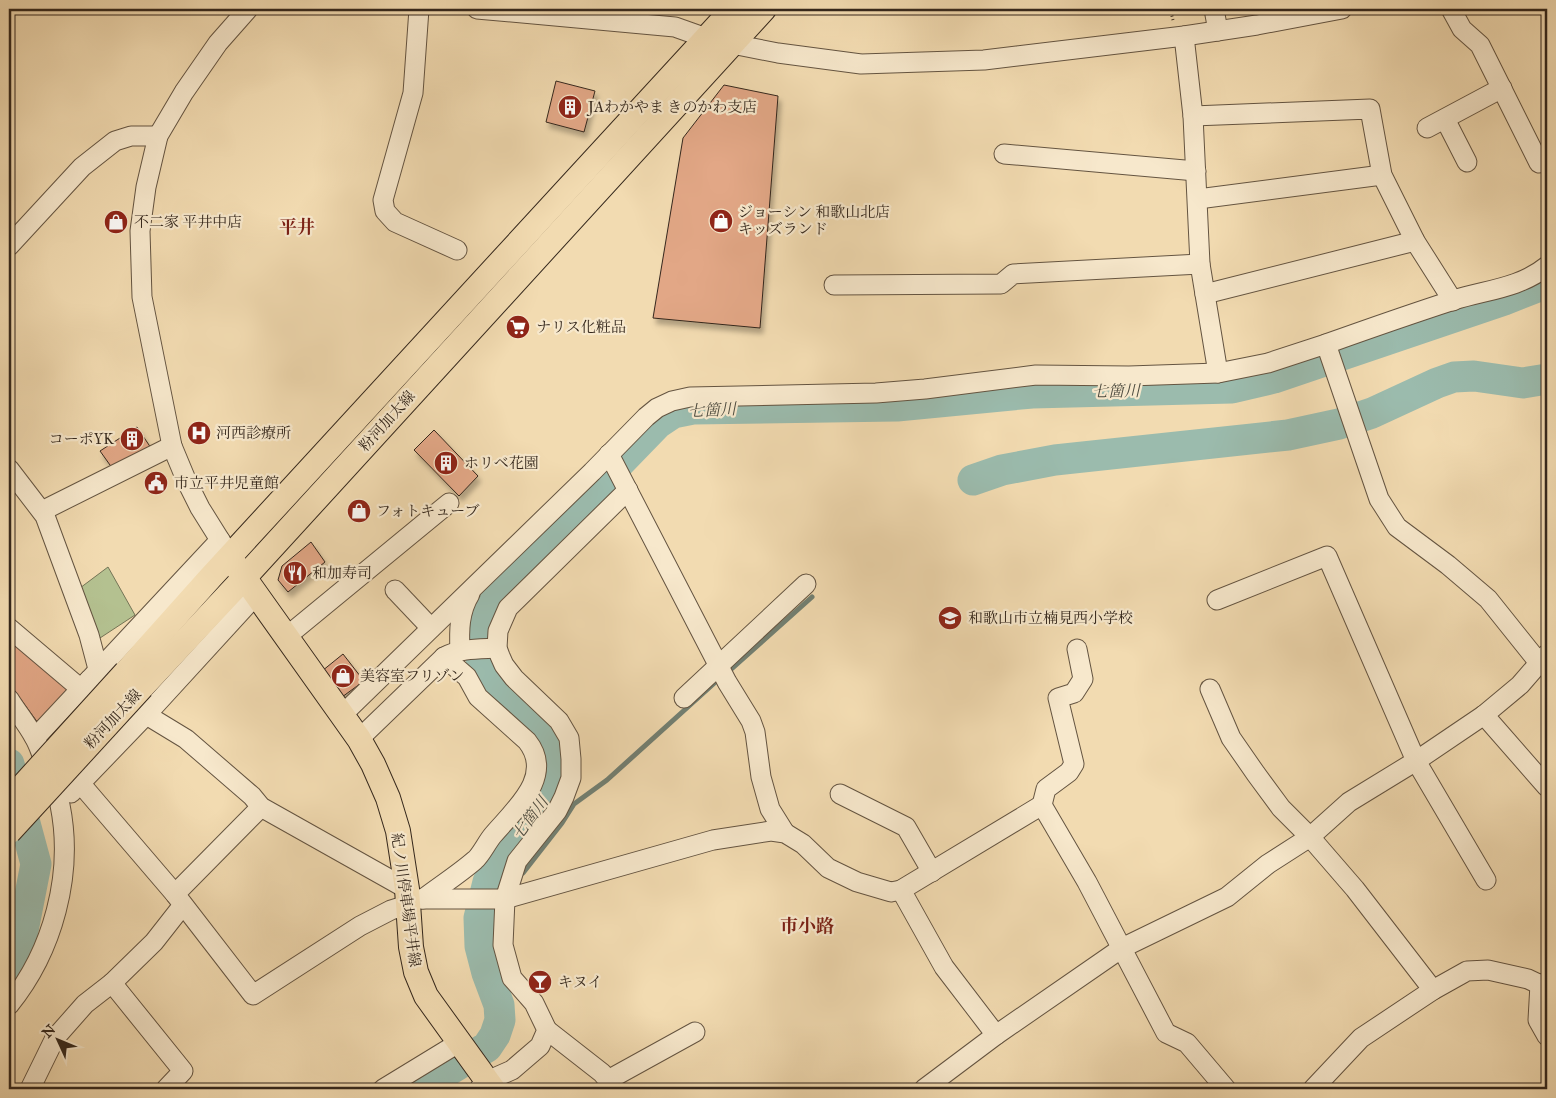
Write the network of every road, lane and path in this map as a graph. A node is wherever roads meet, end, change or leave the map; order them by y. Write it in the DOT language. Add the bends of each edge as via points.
graph roads {
  1 [pos="248,9"];
  2 [pos="419,9"];
  3 [pos="477,9"];
  4 [pos="732,9"];
  5 [pos="764,9"];
  6 [pos="1214,9"];
  7 [pos="1342,9"];
  8 [pos="1451,9"];
  9 [pos="1292,13"];
  10 [pos="1218,31"];
  11 [pos="1184,36"];
  12 [pos="706,38"];
  13 [pos="732,44"];
  14 [pos="1502,88"];
  15 [pos="1194,116"];
  16 [pos="1445,118"];
  17 [pos="1427,128"];
  18 [pos="158,136"];
  19 [pos="1004,154"];
  20 [pos="1467,162"];
  21 [pos="1539,163"];
  22 [pos="1196,171"];
  23 [pos="1382,175"];
  24 [pos="1198,199"];
  25 [pos="1415,241"];
  26 [pos="9,246"];
  27 [pos="457,250"];
  28 [pos="1200,264"];
  29 [pos="1547,266"];
  30 [pos="834,285"];
  31 [pos="1205,294"];
  32 [pos="1452,301"];
  33 [pos="1329,353"];
  34 [pos="1218,372"];
  35 [pos="172,446"];
  36 [pos="9,469"];
  37 [pos="617,470"];
  38 [pos="449,503"];
  39 [pos="42,512"];
  40 [pos="225,548"];
  41 [pos="806,584"];
  42 [pos="250,586"];
  43 [pos="475,586"];
  44 [pos="395,590"];
  45 [pos="1217,600"];
  46 [pos="9,628"];
  47 [pos="431,628"];
  48 [pos="286,637"];
  49 [pos="494,648"];
  50 [pos="1077,649"];
  51 [pos="456,652"];
  52 [pos="1543,659"];
  53 [pos="722,672"];
  54 [pos="89,679"];
  55 [pos="134,680"];
  56 [pos="1210,689"];
  57 [pos="684,698"];
  58 [pos="9,699"];
  59 [pos="146,714"];
  60 [pos="342,715"];
  61 [pos="1484,715"];
  62 [pos="35,738"];
  63 [pos="359,739"];
  64 [pos="1416,761"];
  65 [pos="80,784"];
  66 [pos="1547,787"];
  67 [pos="840,794"];
  68 [pos="9,801"];
  69 [pos="60,805"];
  70 [pos="1042,805"];
  71 [pos="261,807"];
  72 [pos="9,832"];
  73 [pos="785,833"];
  74 [pos="1310,837"];
  75 [pos="932,872"];
  76 [pos="1486,880"];
  77 [pos="901,890"];
  78 [pos="411,898"];
  79 [pos="502,899"];
  80 [pos="179,900"];
  81 [pos="1122,948"];
  82 [pos="112,983"];
  83 [pos="1544,986"];
  84 [pos="1433,990"];
  85 [pos="9,1005"];
  86 [pos="547,1030"];
  87 [pos="695,1032"];
  88 [pos="996,1035"];
  89 [pos="1547,1036"];
  90 [pos="462,1045"];
  91 [pos="485,1083"];
  92 [pos="612,1085"];
  93 [pos="927,1088"];
  94 [pos="30,1089"];
  95 [pos="166,1089"];
  96 [pos="383,1089"];
  97 [pos="1226,1089"];
  98 [pos="1313,1089"];
  1 -- 18 [label="street" via="218,44"];
  2 -- 27 [label="street" via="413,93 383,200 385,211 395,222"];
  3 -- 12 [label="street" via="675,27"];
  4 -- 12 [label="main road, 粉河加太線"];
  5 -- 13 [label="main road, 粉河加太線"];
  6 -- 10 [label="street"];
  7 -- 9 [label="street"];
  8 -- 14 [label="street" via="1462,29 1480,45"];
  9 -- 10 [label="street"];
  10 -- 11 [label="street"];
  11 -- 13 [label="street" via="984,60 861,64 778,54"];
  11 -- 15 [label="street"];
  12 -- 13 [label="street"];
  12 -- 40 [label="main road, 粉河加太線"];
  13 -- 42 [label="main road, 粉河加太線"];
  14 -- 16 [label="street"];
  14 -- 21 [label="street"];
  15 -- 22 [label="street"];
  15 -- 23 [label="street" via="1370,108"];
  16 -- 17 [label="street"];
  16 -- 20 [label="street"];
  18 -- 26 [label="street" via="131,136 115,141 82,167"];
  18 -- 35 [label="street" via="140,231 142,297"];
  19 -- 22 [label="street"];
  22 -- 24 [label="street"];
  23 -- 24 [label="street"];
  23 -- 25 [label="street"];
  24 -- 28 [label="street"];
  25 -- 31 [label="street"];
  25 -- 32 [label="street"];
  28 -- 30 [label="street" via="1013,274 1001,284"];
  28 -- 31 [label="street"];
  29 -- 32 [label="street" via="1512,285"];
  31 -- 34 [label="street"];
  32 -- 33 [label="street"];
  33 -- 34 [label="street"];
  33 -- 52 [label="street" via="1379,500 1397,527 1488,599"];
  34 -- 37 [label="street" via="1129,376 1036,375 876,393 690,397 657,408 641,422"];
  35 -- 39 [label="street"];
  35 -- 40 [label="street" via="200,508"];
  36 -- 39 [label="street"];
  37 -- 43 [label="street"];
  37 -- 49 [label="street" via="508,608"];
  37 -- 53 [label="street"];
  38 -- 48 [label="street"];
  39 -- 54 [label="street" via="89,635"];
  40 -- 42 [label="main road, 紀ノ川停車場平井線"];
  40 -- 54 [label="street"];
  40 -- 55 [label="main road, 粉河加太線"];
  41 -- 53 [label="street"];
  42 -- 48 [label="main road, 紀ノ川停車場平井線"];
  42 -- 55 [label="main road, 粉河加太線"];
  42 -- 59 [label="street"];
  43 -- 47 [label="street"];
  43 -- 51 [label="street" via="461,615"];
  44 -- 47 [label="street"];
  45 -- 64 [label="street" via="1327,556"];
  46 -- 54 [label="street"];
  47 -- 60 [label="street"];
  48 -- 60 [label="main road, 紀ノ川停車場平井線"];
  49 -- 51 [label="street"];
  49 -- 79 [label="street" via="514,678 559,722 569,738 571,759 571,778 564,797 557,811 517,861"];
  50 -- 70 [label="street" via="1083,679 1074,693 1058,698 1074,764 1069,772 1046,789"];
  51 -- 63 [label="street"];
  51 -- 78 [label="street" via="478,696 532,749 537,771 523,800 477,858"];
  52 -- 61 [label="street"];
  53 -- 57 [label="street"];
  53 -- 73 [label="street" via="751,720 760,777 770,809"];
  54 -- 59 [label="street"];
  54 -- 62 [label="street"];
  55 -- 68 [label="main road, 粉河加太線, bridge"];
  55 -- 72 [label="main road, 粉河加太線, bridge"];
  56 -- 74 [label="street" via="1231,738 1281,808"];
  58 -- 62 [label="street"];
  59 -- 65 [label="street"];
  59 -- 71 [label="street" via="186,739"];
  60 -- 63 [label="main road, 紀ノ川停車場平井線"];
  61 -- 64 [label="street"];
  61 -- 66 [label="street"];
  62 -- 69 [label="street"];
  63 -- 78 [label="main road, 紀ノ川停車場平井線" via="388,798"];
  64 -- 74 [label="street" via="1349,802"];
  64 -- 76 [label="street"];
  65 -- 69 [label="street"];
  65 -- 80 [label="street"];
  67 -- 75 [label="street" via="906,827"];
  69 -- 85 [label="street" via="63,880 55,914 40,957"];
  70 -- 75 [label="street"];
  70 -- 81 [label="street"];
  71 -- 78 [label="street"];
  71 -- 80 [label="street"];
  73 -- 77 [label="street" via="828,868 857,882 891,892"];
  73 -- 79 [label="street" via="771,831 713,840"];
  74 -- 81 [label="street" via="1268,864 1227,897"];
  74 -- 84 [label="street"];
  75 -- 77 [label="street"];
  77 -- 88 [label="street" via="944,967"];
  78 -- 79 [label="street"];
  78 -- 80 [label="street" via="360,926 253,995"];
  78 -- 90 [label="main road, 紀ノ川停車場平井線" via="411,947 416,972 426,996"];
  79 -- 86 [label="street" via="503,945 512,978 534,1003"];
  80 -- 82 [label="street" via="154,942"];
  81 -- 88 [label="street"];
  81 -- 97 [label="street" via="1166,1033 1187,1043"];
  82 -- 94 [label="street" via="85,1004 55,1038"];
  82 -- 95 [label="street" via="183,1071"];
  83 -- 84 [label="street" via="1488,970 1467,971"];
  83 -- 89 [label="street" via="1538,1020"];
  84 -- 98 [label="street" via="1360,1038"];
  86 -- 91 [label="street" via="540,1046 512,1070"];
  86 -- 92 [label="street" via="602,1073"];
  87 -- 92 [label="street"];
  88 -- 93 [label="street"];
  90 -- 91 [label="main road, 紀ノ川停車場平井線"];
  90 -- 96 [label="street"];
}
